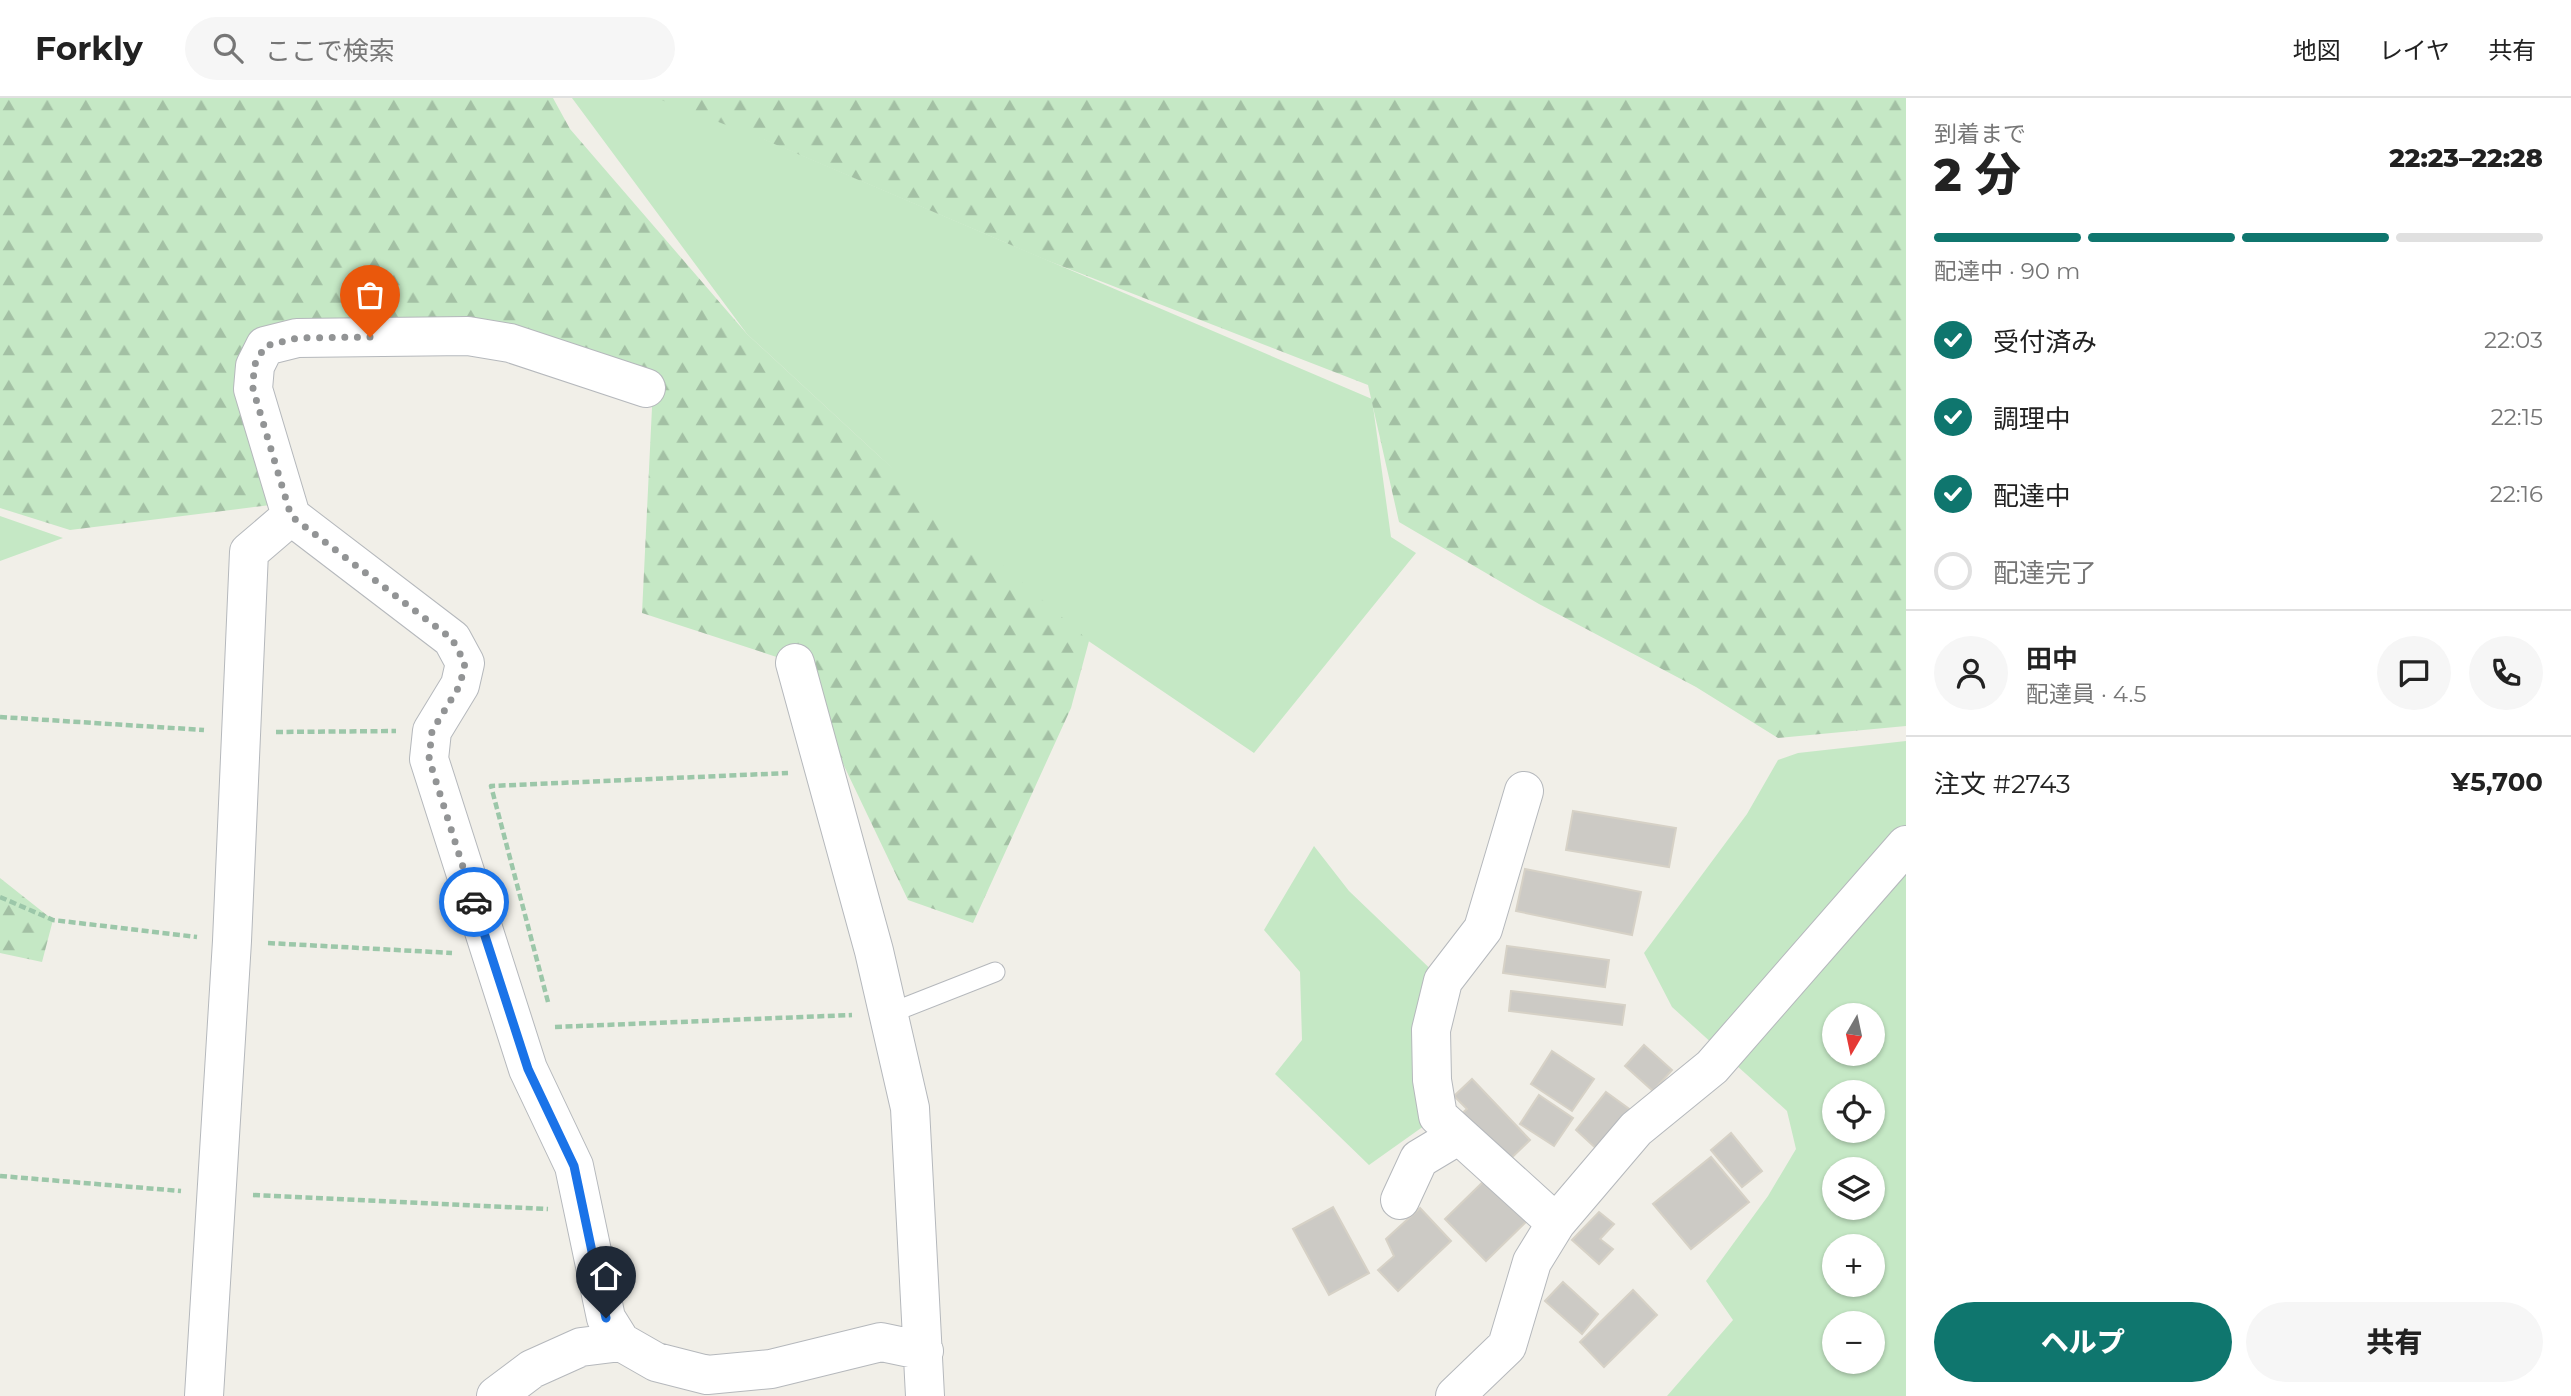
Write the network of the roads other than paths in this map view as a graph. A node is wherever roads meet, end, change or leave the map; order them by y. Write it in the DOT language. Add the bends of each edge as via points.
graph roads {
  1 [pos="646,387"];
  2 [pos="291,516"];
  3 [pos="794,663"];
  4 [pos="1524,791"];
  5 [pos="1906,845"];
  6 [pos="995,972"];
  7 [pos="888,1014"];
  8 [pos="1459,1135"];
  9 [pos="1399,1200"];
  10 [pos="1556,1223"];
  11 [pos="621,1342"];
  12 [pos="924,1351"];
  13 [pos="204,1396"];
  14 [pos="496,1396"];
  15 [pos="925,1396"];
  16 [pos="1455,1396"];
  1 -- 2 [label="street" via="510,343 468,336 297,338 265,346 254,366 253,389"];
  2 -- 11 [label="street" via="452,639 465,663 460,685 432,731 429,759 528,1069 574,1166 606,1318"];
  2 -- 13 [label="street" via="249,552 232,941"];
  3 -- 7 [label="street"];
  4 -- 8 [label="street" via="1483,929 1443,981 1431,1030 1438,1116"];
  5 -- 10 [label="street" via="1713,1067 1636,1129"];
  6 -- 7 [label="lane"];
  7 -- 12 [label="street" via="910,1108"];
  8 -- 9 [label="street" via="1419,1159"];
  8 -- 10 [label="street"];
  10 -- 16 [label="street" via="1532,1262 1507,1346"];
  11 -- 12 [label="street" via="656,1362 706,1376 771,1370 881,1342"];
  11 -- 14 [label="street" via="581,1347 533,1369"];
  12 -- 15 [label="street"];
}
